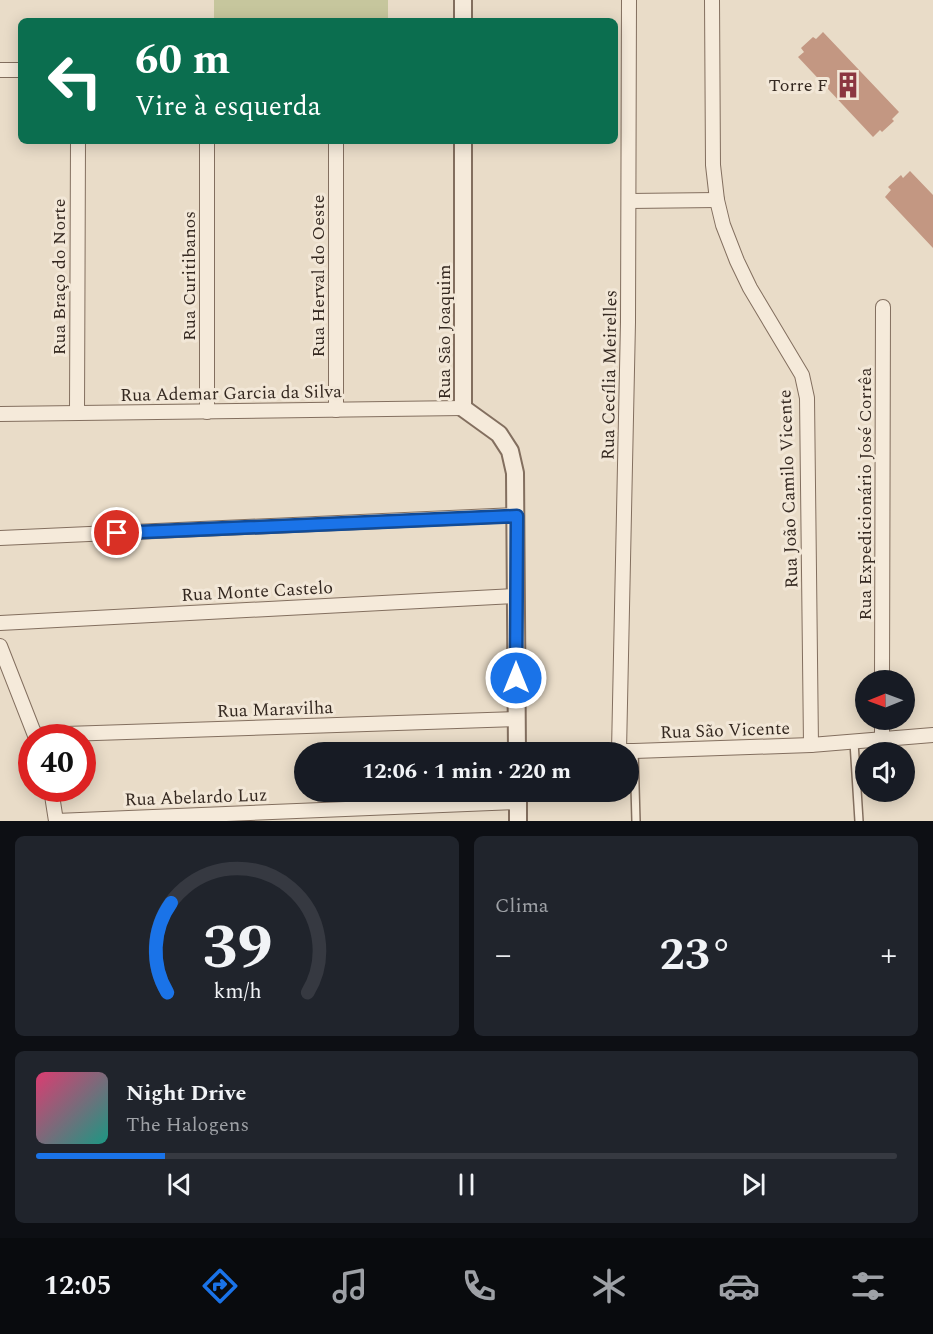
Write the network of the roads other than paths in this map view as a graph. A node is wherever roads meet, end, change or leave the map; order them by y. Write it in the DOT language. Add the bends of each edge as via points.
graph roads {
  1 [pos="463,0"];
  2 [pos="629,0"];
  3 [pos="712,0"];
  4 [pos="463,18"];
  5 [pos="0,70"];
  6 [pos="18,70"];
  7 [pos="78,144"];
  8 [pos="207,144"];
  9 [pos="336,144"];
  10 [pos="463,144"];
  11 [pos="717,200"];
  12 [pos="629,201"];
  13 [pos="883,307"];
  14 [pos="463,408"];
  15 [pos="336,410"];
  16 [pos="207,412"];
  17 [pos="77,413"];
  18 [pos="0,414"];
  19 [pos="517,516"];
  20 [pos="0,538"];
  21 [pos="516,596"];
  22 [pos="0,623"];
  23 [pos="0,646"];
  24 [pos="882,670"];
  25 [pos="517,719"];
  26 [pos="31,724"];
  27 [pos="882,730"];
  28 [pos="96,734"];
  29 [pos="933,735"];
  30 [pos="882,740"];
  31 [pos="517,742"];
  32 [pos="619,742"];
  33 [pos="854,742"];
  34 [pos="811,745"];
  35 [pos="639,751"];
  36 [pos="53,802"];
  37 [pos="422,802"];
  38 [pos="518,802"];
  39 [pos="635,802"];
  40 [pos="56,821"];
  41 [pos="518,821"];
  42 [pos="636,821"];
  43 [pos="858,821"];
  1 -- 4 [label="street"];
  2 -- 12 [label="street, Rua Cecília Meirelles"];
  3 -- 11 [label="street, Rua João Camilo Vicente" via="713,165"];
  5 -- 6 [label="street"];
  7 -- 17 [label="street, Rua Braço do Norte"];
  8 -- 16 [label="street, Rua Curitibanos"];
  9 -- 15 [label="street, Rua Herval do Oeste"];
  10 -- 14 [label="street, Rua São Joaquim"];
  11 -- 12 [label="street"];
  11 -- 34 [label="street, Rua João Camilo Vicente" via="737,261 802,375 807,398"];
  12 -- 32 [label="street, Rua Cecília Meirelles"];
  13 -- 24 [label="street, Rua Expedicionário José Corrêa"];
  14 -- 15 [label="street, Rua Ademar Garcia da Silva"];
  14 -- 19 [label="street, Rua São Joaquim" via="499,434 510,451"];
  15 -- 16 [label="street, Rua Ademar Garcia da Silva"];
  16 -- 17 [label="street, Rua Ademar Garcia da Silva"];
  17 -- 18 [label="street, Rua Ademar Garcia da Silva"];
  19 -- 20 [label="street"];
  19 -- 21 [label="street, Rua São Joaquim"];
  21 -- 22 [label="street, Rua Monte Castelo"];
  21 -- 25 [label="street, Rua São Joaquim"];
  23 -- 26 [label="street"];
  25 -- 28 [label="street, Rua Maravilha"];
  25 -- 31 [label="street, Rua São Joaquim"];
  27 -- 30 [label="street"];
  29 -- 30 [label="street, Rua São Vicente"];
  30 -- 33 [label="street, Rua São Vicente"];
  33 -- 34 [label="street, Rua São Vicente"];
  33 -- 43 [label="lane"];
  34 -- 35 [label="street, Rua São Vicente"];
  36 -- 40 [label="street"];
  37 -- 40 [label="street, Rua Abelardo Luz"];
  38 -- 41 [label="street"];
  39 -- 42 [label="lane"];
}
